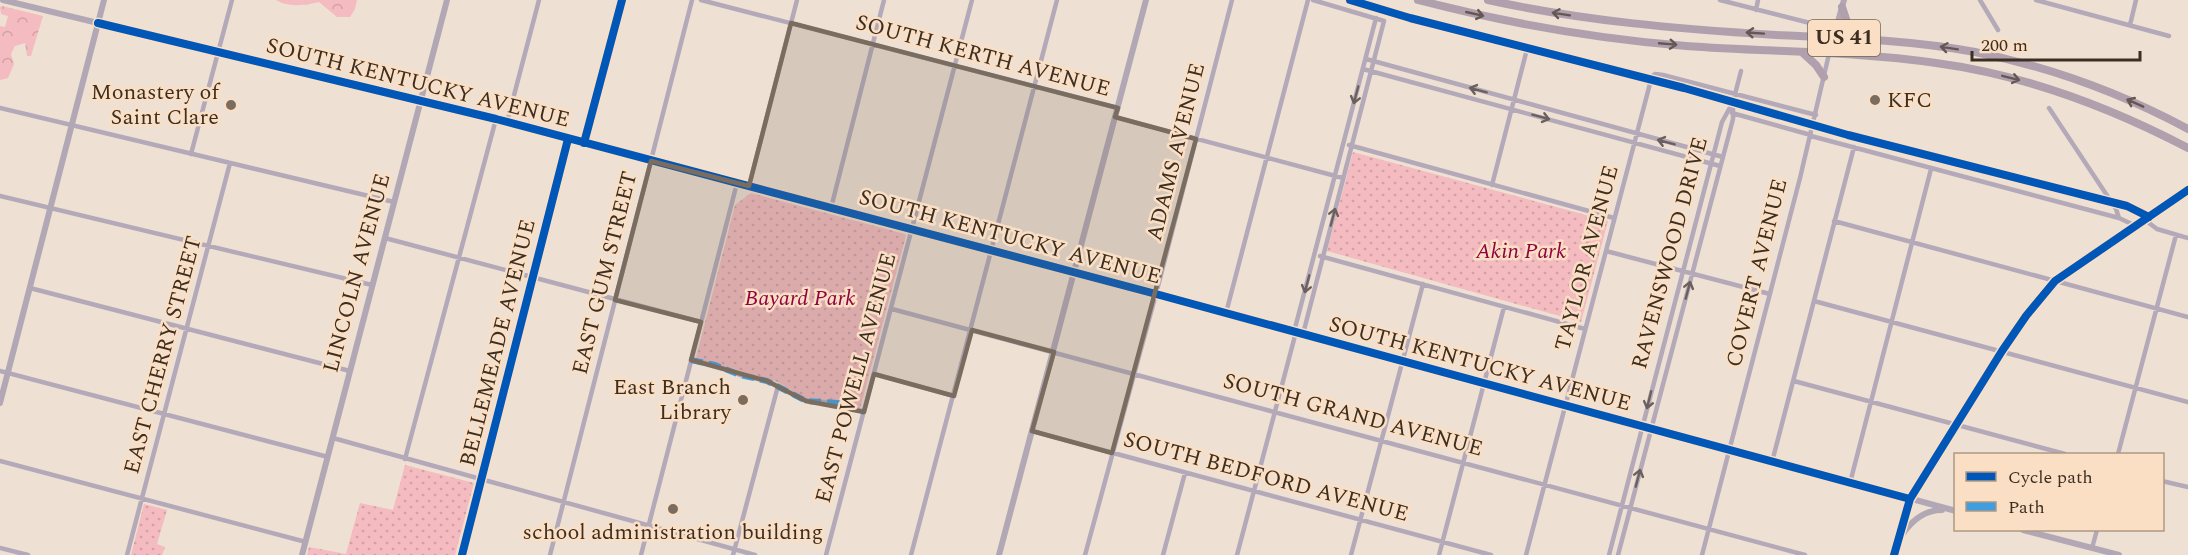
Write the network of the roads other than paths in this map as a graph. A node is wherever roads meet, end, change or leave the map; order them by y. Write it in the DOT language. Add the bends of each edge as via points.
graph roads {
  1 [pos="3,0"];
  2 [pos="104,0"];
  3 [pos="232,0"];
  4 [pos="447,0"];
  5 [pos="539,0"];
  6 [pos="622,0"];
  7 [pos="692,0"];
  8 [pos="701,0"];
  9 [pos="796,0"];
  10 [pos="884,0"];
  11 [pos="972,0"];
  12 [pos="1058,0"];
  13 [pos="1146,0"];
  14 [pos="1232,0"];
  15 [pos="1308,0"];
  16 [pos="1313,0"];
  17 [pos="1418,0"];
  18 [pos="1488,0"];
  19 [pos="1720,0"];
  20 [pos="1758,0"];
  21 [pos="1980,0"];
  22 [pos="2036,0"];
  23 [pos="2136,0"];
  24 [pos="709,1"];
  25 [pos="1843,4"];
  26 [pos="1756,10"];
  27 [pos="1376,18"];
  28 [pos="98,23"];
  29 [pos="790,23"];
  30 [pos="1810,23"];
  31 [pos="2130,26"];
  32 [pos="1998,30"];
  33 [pos="2169,36"];
  34 [pos="1833,38"];
  35 [pos="1861,39"];
  36 [pos="873,45"];
  37 [pos="218,51"];
  38 [pos="1526,53"];
  39 [pos="1803,53"];
  40 [pos="1829,54"];
  41 [pos="1365,59"];
  42 [pos="1374,61"];
  43 [pos="955,66"];
  44 [pos="1363,69"];
  45 [pos="1741,70"];
  46 [pos="1371,71"];
  47 [pos="1824,78"];
  48 [pos="1035,87"];
  49 [pos="1735,93"];
  50 [pos="421,100"];
  51 [pos="1514,100"];
  52 [pos="1733,102"];
  53 [pos="0,108"];
  54 [pos="1118,108"];
  55 [pos="2049,108"];
  56 [pos="1512,109"];
  57 [pos="1727,111"];
  58 [pos="1733,113"];
  59 [pos="1816,115"];
  60 [pos="1115,117"];
  61 [pos="496,119"];
  62 [pos="507,122"];
  63 [pos="71,125"];
  64 [pos="2188,129"];
  65 [pos="1637,134"];
  66 [pos="1811,136"];
  67 [pos="568,139"];
  68 [pos="1196,139"];
  69 [pos="584,143"];
  70 [pos="1634,143"];
  71 [pos="1343,144"];
  72 [pos="1352,146"];
  73 [pos="1854,147"];
  74 [pos="2188,150"];
  75 [pos="191,154"];
  76 [pos="1713,154"];
  77 [pos="1723,157"];
  78 [pos="1267,158"];
  79 [pos="651,161"];
  80 [pos="230,163"];
  81 [pos="1711,164"];
  82 [pos="1720,166"];
  83 [pos="1931,169"];
  84 [pos="1335,176"];
  85 [pos="1343,178"];
  86 [pos="737,183"];
  87 [pos="1492,185"];
  88 [pos="749,186"];
  89 [pos="2188,190"];
  90 [pos="0,196"];
  91 [pos="394,202"];
  92 [pos="50,208"];
  93 [pos="831,208"];
  94 [pos="1614,218"];
  95 [pos="2119,218"];
  96 [pos="2145,220"];
  97 [pos="1834,221"];
  98 [pos="2136,226"];
  99 [pos="913,230"];
  100 [pos="2176,235"];
  101 [pos="385,238"];
  102 [pos="2188,238"];
  103 [pos="1912,243"];
  104 [pos="208,246"];
  105 [pos="1606,250"];
  106 [pos="993,251"];
  107 [pos="1315,255"];
  108 [pos="1323,257"];
  109 [pos="458,258"];
  110 [pos="1683,270"];
  111 [pos="1075,273"];
  112 [pos="1692,273"];
  113 [pos="532,278"];
  114 [pos="2055,281"];
  115 [pos="1423,284"];
  116 [pos="372,285"];
  117 [pos="30,288"];
  118 [pos="1156,294"];
  119 [pos="1770,294"];
  120 [pos="615,300"];
  121 [pos="1814,301"];
  122 [pos="1504,307"];
  123 [pos="891,309"];
  124 [pos="2158,309"];
  125 [pos="1226,313"];
  126 [pos="2188,317"];
  127 [pos="701,322"];
  128 [pos="1892,322"];
  129 [pos="186,329"];
  130 [pos="1585,329"];
  131 [pos="972,330"];
  132 [pos="1295,332"];
  133 [pos="1303,334"];
  134 [pos="2001,351"];
  135 [pos="1054,352"];
  136 [pos="692,360"];
  137 [pos="1402,361"];
  138 [pos="0,371"];
  139 [pos="350,371"];
  140 [pos="8,373"];
  141 [pos="1134,373"];
  142 [pos="874,374"];
  143 [pos="1794,381"];
  144 [pos="1485,384"];
  145 [pos="778,386"];
  146 [pos="2136,387"];
  147 [pos="954,396"];
  148 [pos="1871,402"];
  149 [pos="2188,402"];
  150 [pos="0,403"];
  151 [pos="1565,406"];
  152 [pos="1275,411"];
  153 [pos="864,412"];
  154 [pos="164,414"];
  155 [pos="1955,425"];
  156 [pos="1643,427"];
  157 [pos="1651,429"];
  158 [pos="1032,431"];
  159 [pos="333,438"];
  160 [pos="1381,440"];
  161 [pos="1730,451"];
  162 [pos="1112,453"];
  163 [pos="2061,453"];
  164 [pos="2118,453"];
  165 [pos="328,458"];
  166 [pos="405,459"];
  167 [pos="0,461"];
  168 [pos="1464,462"];
  169 [pos="1772,462"];
  170 [pos="1185,473"];
  171 [pos="482,480"];
  172 [pos="2164,481"];
  173 [pos="1850,483"];
  174 [pos="1545,484"];
  175 [pos="2188,487"];
  176 [pos="1254,491"];
  177 [pos="142,499"];
  178 [pos="1910,499"];
  179 [pos="563,502"];
  180 [pos="1622,505"];
  181 [pos="1630,507"];
  182 [pos="1953,510"];
  183 [pos="1360,519"];
  184 [pos="649,525"];
  185 [pos="1709,529"];
  186 [pos="2027,531"];
  187 [pos="2097,531"];
  188 [pos="306,542"];
  189 [pos="1443,542"];
  190 [pos="0,548"];
  191 [pos="2092,548"];
  192 [pos="733,552"];
  193 [pos="1895,553"];
  194 [pos="28,555"];
  195 [pos="127,555"];
  196 [pos="302,555"];
  197 [pos="462,555"];
  198 [pos="550,555"];
  199 [pos="641,555"];
  200 [pos="755,555"];
  201 [pos="826,555"];
  202 [pos="911,555"];
  203 [pos="999,555"];
  204 [pos="1085,555"];
  205 [pos="1163,555"];
  206 [pos="1237,555"];
  207 [pos="1351,555"];
  208 [pos="1439,555"];
  209 [pos="1491,555"];
  210 [pos="1526,555"];
  211 [pos="1609,555"];
  212 [pos="1618,555"];
  213 [pos="1702,555"];
  214 [pos="1805,555"];
  215 [pos="2119,555"];
  1 -- 28 [label="street, SOUTH KENTUCKY AVENUE"];
  2 -- 28 [label="street"];
  3 -- 37 [label="street"];
  4 -- 50 [label="street, LINCOLN AVENUE"];
  5 -- 62 [label="street"];
  6 -- 69 [label="street"];
  7 -- 79 [label="street, EAST GUM STREET"];
  8 -- 24 [label="street, SOUTH KERTH AVENUE"];
  9 -- 29 [label="street"];
  10 -- 36 [label="street"];
  11 -- 43 [label="street, EAST POWELL AVENUE"];
  12 -- 48 [label="street"];
  13 -- 54 [label="street"];
  14 -- 68 [label="street, ADAMS AVENUE"];
  15 -- 78 [label="street"];
  16 -- 27 [label="street"];
  17 -- 39 [label="highway, US 41, one-way" via="1587,35"];
  34 -- 18 [label="highway, US 41, one-way" via="1649,26"];
  19 -- 26 [label="street"];
  20 -- 26 [label="street"];
  21 -- 32 [label="street"];
  22 -- 31 [label="street"];
  23 -- 31 [label="street"];
  24 -- 29 [label="street, SOUTH KERTH AVENUE"];
  25 -- 34 [label="street, COVERT AVENUE"];
  25 -- 35 [label="highway" via="1848,26"];
  26 -- 30 [label="street"];
  27 -- 41 [label="street"];
  27 -- 42 [label="street" via="1384,21"];
  28 -- 37 [label="street, SOUTH KENTUCKY AVENUE"];
  28 -- 63 [label="street"];
  29 -- 36 [label="street, SOUTH KERTH AVENUE"];
  29 -- 88 [label="street"];
  31 -- 33 [label="street"];
  34 -- 35 [label="highway, US 41"];
  34 -- 40 [label="street, COVERT AVENUE"];
  64 -- 35 [label="highway, US 41, one-way" via="2116,95 2030,65 1972,52"];
  36 -- 43 [label="street, SOUTH KERTH AVENUE"];
  36 -- 93 [label="street"];
  37 -- 50 [label="street, SOUTH KENTUCKY AVENUE"];
  37 -- 75 [label="street"];
  38 -- 51 [label="street"];
  39 -- 40 [label="highway, US 41"];
  39 -- 47 [label="highway"];
  40 -- 47 [label="street, COVERT AVENUE"];
  40 -- 74 [label="highway, US 41, one-way" via="1935,62 2014,78 2088,102"];
  41 -- 42 [label="street"];
  41 -- 44 [label="street"];
  42 -- 46 [label="street"];
  51 -- 42 [label="street, one-way"];
  43 -- 48 [label="street, SOUTH KERTH AVENUE"];
  43 -- 99 [label="street, EAST POWELL AVENUE"];
  44 -- 46 [label="street"];
  44 -- 71 [label="street, one-way"];
  45 -- 49 [label="street, RAVENSWOOD DRIVE"];
  46 -- 56 [label="street"];
  46 -- 72 [label="street"];
  47 -- 59 [label="street, COVERT AVENUE"];
  48 -- 54 [label="street, SOUTH KERTH AVENUE"];
  48 -- 106 [label="street"];
  49 -- 52 [label="street, RAVENSWOOD DRIVE"];
  49 -- 59 [label="street"];
  49 -- 65 [label="street, TAYLOR AVENUE" via="1654,74"];
  50 -- 61 [label="street, SOUTH KENTUCKY AVENUE"];
  50 -- 91 [label="street, LINCOLN AVENUE"];
  51 -- 56 [label="street"];
  51 -- 65 [label="street"];
  52 -- 57 [label="street, RAVENSWOOD DRIVE"];
  52 -- 58 [label="street, RAVENSWOOD DRIVE"];
  53 -- 63 [label="street"];
  54 -- 60 [label="street"];
  55 -- 95 [label="street"];
  56 -- 70 [label="street, one-way"];
  56 -- 87 [label="street"];
  57 -- 58 [label="street"];
  57 -- 76 [label="street, RAVENSWOOD DRIVE"];
  58 -- 66 [label="street"];
  58 -- 77 [label="street, RAVENSWOOD DRIVE"];
  59 -- 66 [label="street, COVERT AVENUE"];
  60 -- 68 [label="street, SOUTH KERTH AVENUE"];
  60 -- 111 [label="street"];
  61 -- 62 [label="street, SOUTH KENTUCKY AVENUE"];
  61 -- 109 [label="street"];
  62 -- 67 [label="street, SOUTH KENTUCKY AVENUE"];
  63 -- 75 [label="street"];
  63 -- 92 [label="street"];
  65 -- 70 [label="street, TAYLOR AVENUE"];
  76 -- 65 [label="street, one-way"];
  66 -- 73 [label="street"];
  66 -- 119 [label="street, COVERT AVENUE"];
  67 -- 69 [label="street, SOUTH KENTUCKY AVENUE"];
  67 -- 113 [label="street, BELLEMEADE AVENUE"];
  68 -- 78 [label="street, SOUTH KERTH AVENUE"];
  68 -- 118 [label="street, ADAMS AVENUE"];
  69 -- 79 [label="street, SOUTH KENTUCKY AVENUE"];
  70 -- 81 [label="street"];
  70 -- 94 [label="street, TAYLOR AVENUE"];
  71 -- 72 [label="street"];
  71 -- 84 [label="street"];
  72 -- 85 [label="street"];
  72 -- 87 [label="street"];
  73 -- 83 [label="street"];
  73 -- 97 [label="street"];
  75 -- 80 [label="street"];
  76 -- 77 [label="street"];
  76 -- 81 [label="street, RAVENSWOOD DRIVE"];
  77 -- 82 [label="street, RAVENSWOOD DRIVE"];
  78 -- 84 [label="street, SOUTH KERTH AVENUE"];
  78 -- 125 [label="street"];
  79 -- 86 [label="street, SOUTH KENTUCKY AVENUE"];
  79 -- 120 [label="street, EAST GUM STREET"];
  80 -- 91 [label="street"];
  80 -- 104 [label="street, EAST CHERRY STREET"];
  81 -- 82 [label="street"];
  81 -- 110 [label="street, RAVENSWOOD DRIVE"];
  82 -- 112 [label="street, RAVENSWOOD DRIVE"];
  83 -- 95 [label="street"];
  83 -- 103 [label="street"];
  84 -- 85 [label="street, SOUTH KERTH AVENUE"];
  84 -- 107 [label="street"];
  108 -- 85 [label="street, one-way"];
  86 -- 88 [label="street, SOUTH KENTUCKY AVENUE"];
  86 -- 127 [label="street"];
  87 -- 94 [label="street"];
  88 -- 93 [label="street, SOUTH KENTUCKY AVENUE"];
  89 -- 96 [label="street"];
  90 -- 92 [label="street"];
  91 -- 101 [label="street, LINCOLN AVENUE"];
  92 -- 104 [label="street"];
  92 -- 117 [label="street"];
  93 -- 99 [label="street, SOUTH KENTUCKY AVENUE"];
  94 -- 105 [label="street, TAYLOR AVENUE"];
  95 -- 98 [label="street"];
  96 -- 98 [label="street"];
  96 -- 100 [label="street"];
  97 -- 103 [label="street"];
  97 -- 121 [label="street"];
  98 -- 114 [label="street"];
  99 -- 106 [label="street, SOUTH KENTUCKY AVENUE"];
  99 -- 123 [label="street, EAST POWELL AVENUE"];
  100 -- 102 [label="street"];
  100 -- 124 [label="street"];
  101 -- 109 [label="street"];
  101 -- 116 [label="street, LINCOLN AVENUE"];
  103 -- 114 [label="street"];
  103 -- 128 [label="street"];
  104 -- 116 [label="street"];
  104 -- 129 [label="street, EAST CHERRY STREET"];
  105 -- 110 [label="street"];
  105 -- 130 [label="street, TAYLOR AVENUE"];
  106 -- 111 [label="street, SOUTH KENTUCKY AVENUE"];
  106 -- 131 [label="street"];
  107 -- 108 [label="street"];
  107 -- 132 [label="street, one-way"];
  108 -- 115 [label="street"];
  108 -- 133 [label="street"];
  109 -- 113 [label="street"];
  109 -- 166 [label="street"];
  110 -- 112 [label="street"];
  110 -- 156 [label="street, RAVENSWOOD DRIVE, one-way"];
  111 -- 118 [label="street, SOUTH KENTUCKY AVENUE"];
  111 -- 135 [label="street"];
  112 -- 119 [label="street"];
  157 -- 112 [label="street, RAVENSWOOD DRIVE, one-way"];
  113 -- 120 [label="street"];
  113 -- 171 [label="street, BELLEMEADE AVENUE"];
  114 -- 124 [label="street"];
  114 -- 134 [label="street"];
  115 -- 122 [label="street"];
  115 -- 137 [label="street"];
  116 -- 139 [label="street, LINCOLN AVENUE"];
  117 -- 129 [label="street"];
  117 -- 140 [label="street"];
  118 -- 125 [label="street, SOUTH KENTUCKY AVENUE"];
  118 -- 141 [label="street, ADAMS AVENUE"];
  119 -- 161 [label="street, COVERT AVENUE"];
  120 -- 127 [label="street"];
  120 -- 179 [label="street, EAST GUM STREET"];
  121 -- 128 [label="street"];
  121 -- 143 [label="street"];
  122 -- 130 [label="street"];
  122 -- 144 [label="street"];
  123 -- 131 [label="street, SOUTH GRAND AVENUE"];
  123 -- 142 [label="street, EAST POWELL AVENUE"];
  124 -- 126 [label="street"];
  124 -- 146 [label="street"];
  125 -- 132 [label="street, SOUTH KENTUCKY AVENUE"];
  127 -- 136 [label="street"];
  128 -- 134 [label="street"];
  128 -- 148 [label="street"];
  129 -- 139 [label="street"];
  129 -- 154 [label="street, EAST CHERRY STREET"];
  130 -- 151 [label="street, TAYLOR AVENUE"];
  131 -- 135 [label="street, SOUTH GRAND AVENUE"];
  131 -- 147 [label="street"];
  132 -- 133 [label="street, SOUTH KENTUCKY AVENUE"];
  132 -- 152 [label="street"];
  133 -- 137 [label="street, SOUTH KENTUCKY AVENUE"];
  134 -- 146 [label="street"];
  134 -- 155 [label="street"];
  135 -- 141 [label="street, SOUTH GRAND AVENUE"];
  135 -- 158 [label="street"];
  136 -- 145 [label="street"];
  136 -- 184 [label="street"];
  137 -- 144 [label="street, SOUTH KENTUCKY AVENUE"];
  137 -- 160 [label="street"];
  138 -- 140 [label="street"];
  139 -- 159 [label="street, LINCOLN AVENUE"];
  140 -- 150 [label="street"];
  140 -- 154 [label="street"];
  141 -- 152 [label="street, SOUTH GRAND AVENUE"];
  141 -- 162 [label="street, ADAMS AVENUE"];
  142 -- 147 [label="street"];
  142 -- 153 [label="street, EAST POWELL AVENUE"];
  143 -- 148 [label="street"];
  143 -- 169 [label="street"];
  144 -- 151 [label="street, SOUTH KENTUCKY AVENUE"];
  144 -- 168 [label="street"];
  145 -- 153 [label="street" via="806,401 833,402"];
  145 -- 192 [label="street"];
  146 -- 149 [label="street"];
  146 -- 164 [label="street"];
  147 -- 202 [label="street"];
  148 -- 155 [label="street"];
  148 -- 173 [label="street"];
  151 -- 156 [label="street, SOUTH KENTUCKY AVENUE"];
  151 -- 174 [label="street, TAYLOR AVENUE"];
  152 -- 160 [label="street, SOUTH GRAND AVENUE"];
  152 -- 176 [label="street"];
  153 -- 201 [label="street, EAST POWELL AVENUE"];
  154 -- 165 [label="street"];
  154 -- 177 [label="street, EAST CHERRY STREET"];
  155 -- 163 [label="street"];
  155 -- 178 [label="street"];
  156 -- 157 [label="street, SOUTH KENTUCKY AVENUE"];
  156 -- 180 [label="street, RAVENSWOOD DRIVE"];
  157 -- 161 [label="street, SOUTH KENTUCKY AVENUE"];
  181 -- 157 [label="street, RAVENSWOOD DRIVE, one-way"];
  158 -- 162 [label="street, SOUTH BEDFORD AVENUE"];
  158 -- 203 [label="street"];
  159 -- 165 [label="street, LINCOLN AVENUE"];
  159 -- 166 [label="street"];
  160 -- 168 [label="street, SOUTH GRAND AVENUE"];
  160 -- 183 [label="street"];
  161 -- 169 [label="street, SOUTH KENTUCKY AVENUE"];
  161 -- 185 [label="street, COVERT AVENUE"];
  162 -- 170 [label="street, SOUTH BEDFORD AVENUE"];
  162 -- 204 [label="street, ADAMS AVENUE"];
  165 -- 188 [label="street, LINCOLN AVENUE"];
  166 -- 171 [label="street"];
  167 -- 177 [label="street"];
  168 -- 174 [label="street, SOUTH GRAND AVENUE"];
  168 -- 189 [label="street"];
  169 -- 173 [label="street, SOUTH KENTUCKY AVENUE"];
  170 -- 176 [label="street, SOUTH BEDFORD AVENUE"];
  170 -- 205 [label="street"];
  171 -- 179 [label="street"];
  171 -- 197 [label="street, BELLEMEADE AVENUE"];
  172 -- 175 [label="street"];
  173 -- 178 [label="street, SOUTH KENTUCKY AVENUE"];
  174 -- 180 [label="street, SOUTH GRAND AVENUE"];
  174 -- 210 [label="street, TAYLOR AVENUE"];
  176 -- 183 [label="street, SOUTH BEDFORD AVENUE"];
  176 -- 206 [label="street"];
  177 -- 188 [label="street"];
  177 -- 195 [label="street, EAST CHERRY STREET"];
  178 -- 182 [label="street, SOUTH KENTUCKY AVENUE"];
  178 -- 193 [label="street"];
  179 -- 184 [label="street"];
  179 -- 198 [label="street, EAST GUM STREET"];
  180 -- 181 [label="street, SOUTH GRAND AVENUE"];
  180 -- 211 [label="street, RAVENSWOOD DRIVE"];
  181 -- 185 [label="street, SOUTH GRAND AVENUE"];
  181 -- 212 [label="street, RAVENSWOOD DRIVE"];
  182 -- 193 [label="street" via="1930,512 1913,521 1902,534"];
  183 -- 189 [label="street, SOUTH BEDFORD AVENUE"];
  183 -- 207 [label="street"];
  184 -- 192 [label="street"];
  184 -- 199 [label="street"];
  185 -- 213 [label="street, COVERT AVENUE"];
  185 -- 214 [label="street, SOUTH GRAND AVENUE"];
  186 -- 191 [label="street"];
  187 -- 191 [label="street"];
  188 -- 196 [label="street, LINCOLN AVENUE"];
  189 -- 208 [label="street"];
  189 -- 209 [label="street, SOUTH BEDFORD AVENUE"];
  190 -- 194 [label="street"];
  191 -- 215 [label="street"];
  192 -- 200 [label="street"];
}
